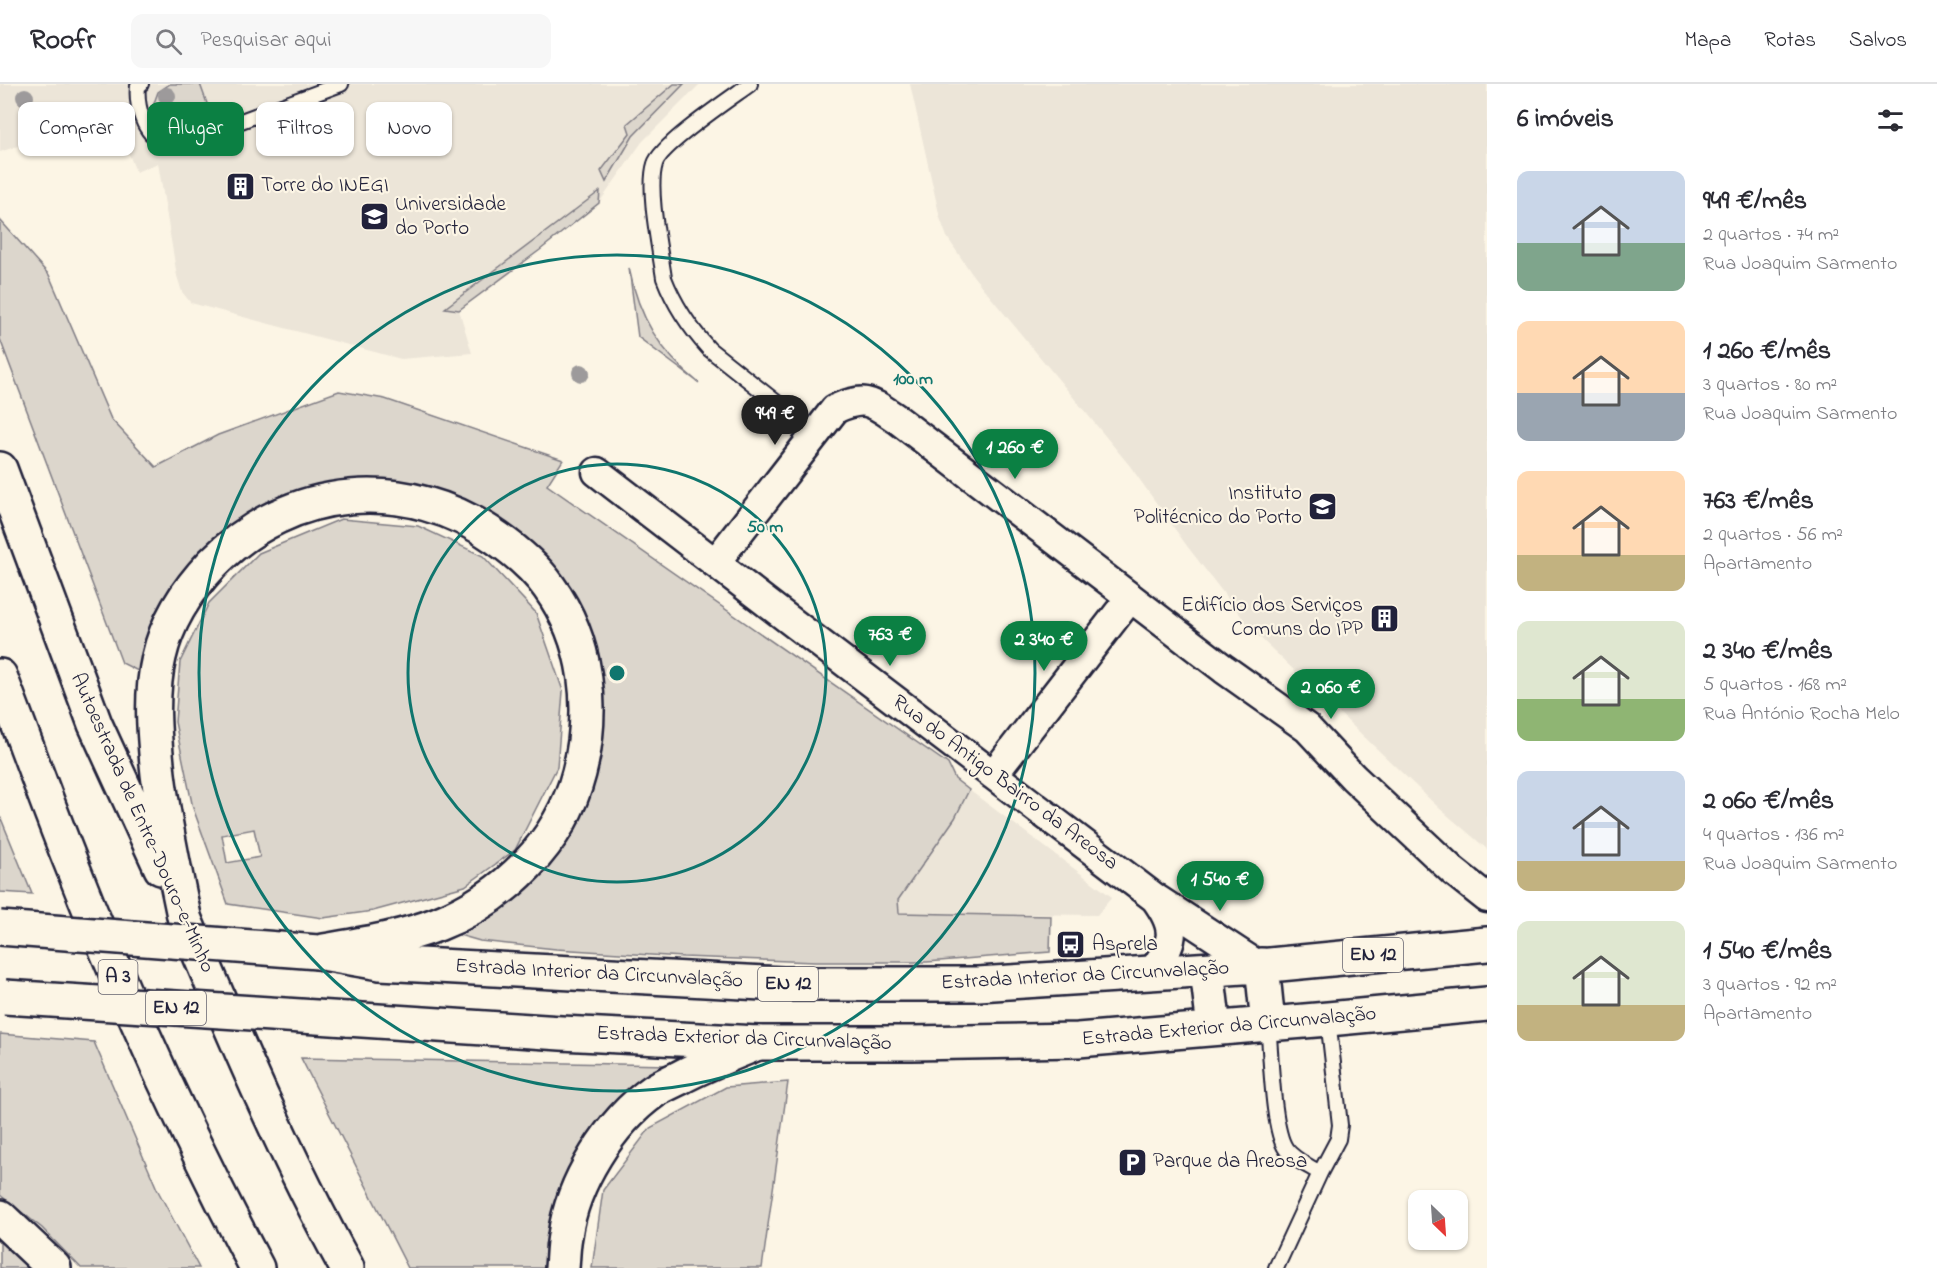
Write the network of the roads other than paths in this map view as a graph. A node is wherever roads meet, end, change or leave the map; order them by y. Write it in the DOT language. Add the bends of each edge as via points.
graph roads {
  1 [pos="141,84"];
  2 [pos="341,84"];
  3 [pos="750,84"];
  4 [pos="815,433"];
  5 [pos="0,469"];
  6 [pos="597,472"];
  7 [pos="715,563"];
  8 [pos="1130,598"];
  9 [pos="0,676"];
  10 [pos="993,775"];
  11 [pos="1155,898"];
  12 [pos="1487,898"];
  13 [pos="185,921"];
  14 [pos="0,928"];
  15 [pos="1487,944"];
  16 [pos="318,952"];
  17 [pos="1260,966"];
  18 [pos="1207,970"];
  19 [pos="1151,974"];
  20 [pos="2,997"];
  21 [pos="1487,1004"];
  22 [pos="1328,1019"];
  23 [pos="1268,1024"];
  24 [pos="1214,1028"];
  25 [pos="758,1043"];
  26 [pos="1320,1173"];
  27 [pos="0,1217"];
  28 [pos="54,1268"];
  29 [pos="257,1268"];
  30 [pos="346,1268"];
  31 [pos="562,1268"];
  32 [pos="1276,1268"];
  1 -- 2 [label="lane" via="137,98 147,127 157,138 174,143"];
  3 -- 4 [label="lane" via="669,145 655,161 651,182 664,278 669,293 709,349"];
  4 -- 7 [label="street"];
  4 -- 8 [label="street" via="835,409 852,401 873,402"];
  5 -- 13 [label="main road, Autoestrada de Entre-Douro-e-Minho" via="95,724"];
  6 -- 7 [label="street, Rua do Antigo Bairro da Areosa"];
  7 -- 10 [label="street, Rua do Antigo Bairro da Areosa"];
  8 -- 10 [label="street"];
  8 -- 12 [label="street" via="1307,728 1445,864"];
  9 -- 29 [label="main road, A 3" via="115,970 161,1074"];
  10 -- 11 [label="street, Rua do Antigo Bairro da Areosa"];
  11 -- 17 [label="street, Rua do Antigo Bairro da Areosa"];
  11 -- 19 [label="street, Rua do Antigo Bairro da Areosa" via="1167,915 1172,934"];
  13 -- 16 [label="main road" via="164,820 153,713 159,657 181,603 223,552 250,531 284,513 317,501 353,496 416,500 440,507 489,532 535,569 550,588 565,612 584,668 588,698 583,755 577,782 552,833 507,884 437,925"];
  13 -- 30 [label="main road, Autoestrada de Entre-Douro-e-Minho" via="288,1152"];
  14 -- 16 [label="main road, Estrada Interior da Circunvalação / EN 12, bridge"];
  15 -- 17 [label="main road, Estrada Interior da Circunvalação / EN 12"];
  16 -- 19 [label="main road, Estrada Interior da Circunvalação / EN 12" via="380,963 783,984 978,984"];
  17 -- 18 [label="main road, Estrada Interior da Circunvalação / EN 12"];
  17 -- 23 [label="main road"];
  18 -- 19 [label="main road, Estrada Interior da Circunvalação / EN 12"];
  18 -- 24 [label="main road"];
  20 -- 25 [label="main road, Estrada Exterior da Circunvalação / EN 12, bridge"];
  21 -- 22 [label="main road, Estrada Exterior da Circunvalação / EN 12"];
  22 -- 23 [label="main road, Estrada Exterior da Circunvalação / EN 12"];
  22 -- 26 [label="lane" via="1340,1125 1338,1139"];
  23 -- 24 [label="main road, Estrada Exterior da Circunvalação / EN 12"];
  23 -- 26 [label="lane" via="1280,1139 1293,1157"];
  24 -- 25 [label="main road, Estrada Exterior da Circunvalação / EN 12" via="1078,1040"];
  25 -- 31 [label="main road" via="654,1091 625,1117 603,1144 581,1182 565,1234"];
  26 -- 32 [label="lane"];
  27 -- 28 [label="main road"];
}
